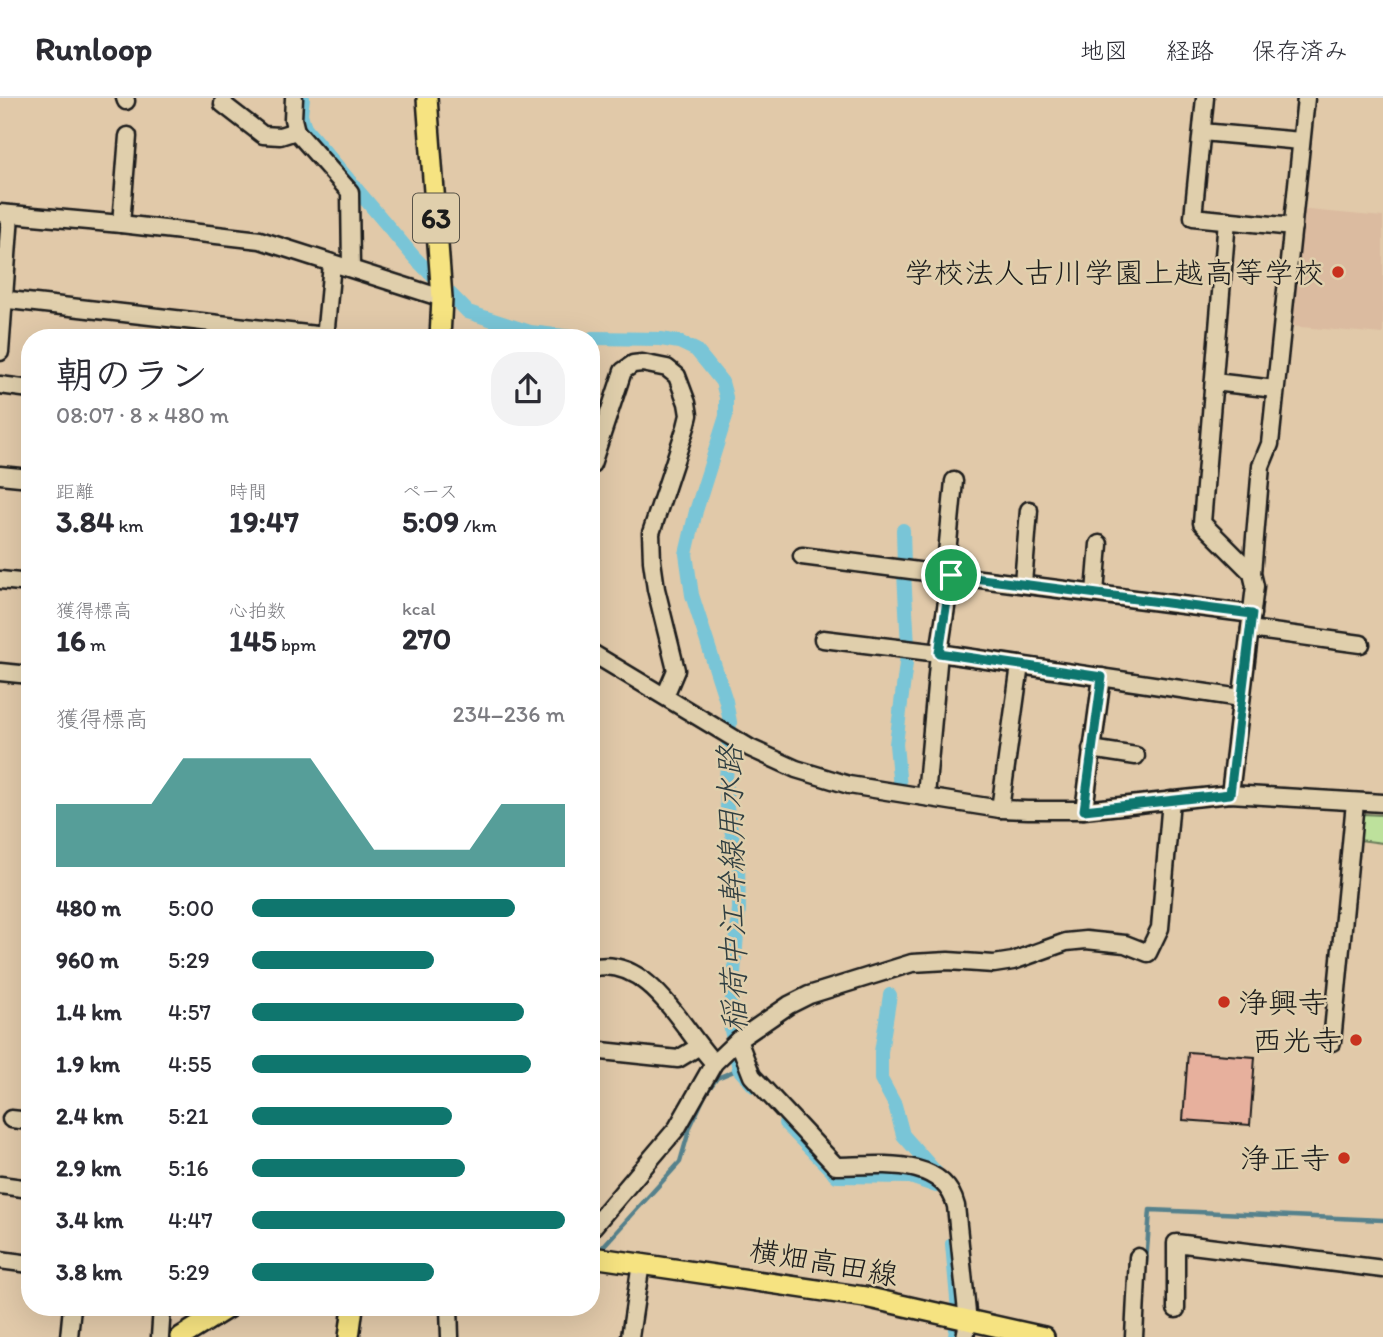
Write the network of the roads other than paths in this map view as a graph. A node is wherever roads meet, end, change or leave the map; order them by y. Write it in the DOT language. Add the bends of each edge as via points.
graph roads {
  1 [pos="224,98"];
  2 [pos="294,98"];
  3 [pos="427,98"];
  4 [pos="1205,98"];
  5 [pos="1306,98"];
  6 [pos="296,131"];
  7 [pos="1202,132"];
  8 [pos="128,136"];
  9 [pos="1301,141"];
  10 [pos="5,214"];
  11 [pos="1227,220"];
  12 [pos="121,224"];
  13 [pos="1293,227"];
  14 [pos="332,264"];
  15 [pos="351,268"];
  16 [pos="442,298"];
  17 [pos="2,299"];
  18 [pos="257,329"];
  19 [pos="326,329"];
  20 [pos="440,329"];
  21 [pos="0,352"];
  22 [pos="1214,382"];
  23 [pos="0,385"];
  24 [pos="21,388"];
  25 [pos="1275,389"];
  26 [pos="600,440"];
  27 [pos="0,475"];
  28 [pos="21,477"];
  29 [pos="954,481"];
  30 [pos="1028,510"];
  31 [pos="1099,544"];
  32 [pos="802,555"];
  33 [pos="1252,573"];
  34 [pos="948,574"];
  35 [pos="0,580"];
  36 [pos="21,582"];
  37 [pos="1023,583"];
  38 [pos="1095,593"];
  39 [pos="1251,622"];
  40 [pos="823,639"];
  41 [pos="1361,644"];
  42 [pos="939,653"];
  43 [pos="600,658"];
  44 [pos="1020,666"];
  45 [pos="0,672"];
  46 [pos="21,674"];
  47 [pos="1102,677"];
  48 [pos="666,695"];
  49 [pos="1241,698"];
  50 [pos="1091,749"];
  51 [pos="1136,756"];
  52 [pos="1230,794"];
  53 [pos="926,796"];
  54 [pos="1171,800"];
  55 [pos="1355,802"];
  56 [pos="1383,803"];
  57 [pos="1000,809"];
  58 [pos="1084,810"];
  59 [pos="600,967"];
  60 [pos="738,1040"];
  61 [pos="1332,1042"];
  62 [pos="698,1047"];
  63 [pos="600,1051"];
  64 [pos="714,1063"];
  65 [pos="11,1119"];
  66 [pos="21,1120"];
  67 [pos="0,1185"];
  68 [pos="21,1188"];
  69 [pos="600,1219"];
  70 [pos="1138,1257"];
  71 [pos="600,1258"];
  72 [pos="0,1260"];
  73 [pos="21,1263"];
  74 [pos="641,1263"];
  75 [pos="1383,1269"];
  76 [pos="1176,1308"];
  77 [pos="71,1316"];
  78 [pos="161,1316"];
  79 [pos="215,1316"];
  80 [pos="352,1316"];
  81 [pos="449,1316"];
  82 [pos="967,1329"];
  83 [pos="69,1337"];
  84 [pos="159,1337"];
  85 [pos="181,1337"];
  86 [pos="349,1337"];
  87 [pos="450,1337"];
  88 [pos="630,1337"];
  89 [pos="1044,1337"];
  90 [pos="1134,1337"];
  1 -- 6 [label="street" via="223,104 263,135"];
  2 -- 6 [label="street"];
  3 -- 16 [label="main road, 63"];
  4 -- 7 [label="street"];
  5 -- 9 [label="street"];
  6 -- 15 [label="street" via="349,192"];
  7 -- 9 [label="street"];
  7 -- 11 [label="street" via="1193,217"];
  8 -- 12 [label="street"];
  9 -- 13 [label="street"];
  10 -- 12 [label="street"];
  10 -- 17 [label="street"];
  11 -- 13 [label="street"];
  11 -- 22 [label="street"];
  12 -- 14 [label="street" via="260,240"];
  13 -- 25 [label="street"];
  14 -- 15 [label="street"];
  14 -- 19 [label="street"];
  15 -- 16 [label="street"];
  16 -- 20 [label="main road, 63"];
  17 -- 18 [label="street"];
  17 -- 21 [label="street"];
  22 -- 25 [label="street"];
  22 -- 33 [label="street" via="1202,523"];
  23 -- 24 [label="street"];
  25 -- 33 [label="street"];
  26 -- 48 [label="street" via="626,367 654,364 677,376 689,415 651,533 656,589 676,670"];
  27 -- 28 [label="street"];
  29 -- 34 [label="street"];
  30 -- 37 [label="street"];
  31 -- 38 [label="street"];
  32 -- 34 [label="street"];
  33 -- 39 [label="street"];
  34 -- 37 [label="street"];
  34 -- 42 [label="street"];
  35 -- 36 [label="street"];
  37 -- 38 [label="street"];
  38 -- 39 [label="street"];
  39 -- 41 [label="street"];
  39 -- 49 [label="street"];
  40 -- 42 [label="street"];
  42 -- 44 [label="street"];
  42 -- 53 [label="street"];
  43 -- 48 [label="street"];
  44 -- 47 [label="street"];
  44 -- 57 [label="street"];
  45 -- 46 [label="street"];
  47 -- 49 [label="street"];
  47 -- 50 [label="street"];
  48 -- 53 [label="street" via="750,748 796,769 849,785"];
  49 -- 52 [label="street"];
  50 -- 51 [label="street"];
  50 -- 58 [label="street"];
  52 -- 54 [label="street"];
  52 -- 55 [label="street"];
  53 -- 57 [label="street"];
  54 -- 58 [label="street"];
  54 -- 60 [label="street" via="1160,928 1149,953 1125,944 1086,940 994,964 912,963 809,995"];
  55 -- 56 [label="street"];
  55 -- 61 [label="street"];
  57 -- 58 [label="street"];
  59 -- 62 [label="street" via="620,967 637,976 663,998"];
  60 -- 64 [label="street"];
  60 -- 82 [label="street" via="752,1076 836,1166 920,1169 950,1192 956,1206"];
  62 -- 63 [label="street" via="678,1059"];
  62 -- 64 [label="street"];
  64 -- 69 [label="street" via="677,1128"];
  65 -- 66 [label="street"];
  67 -- 68 [label="street"];
  70 -- 90 [label="street"];
  71 -- 74 [label="main road, 横畑高田線"];
  72 -- 73 [label="street"];
  74 -- 82 [label="main road, 横畑高田線" via="865,1297"];
  74 -- 88 [label="street"];
  75 -- 76 [label="street" via="1176,1243"];
  77 -- 83 [label="street"];
  78 -- 84 [label="street"];
  79 -- 85 [label="main road"];
  80 -- 86 [label="main road"];
  81 -- 87 [label="street"];
  82 -- 89 [label="main road, 横畑高田線"];
}
